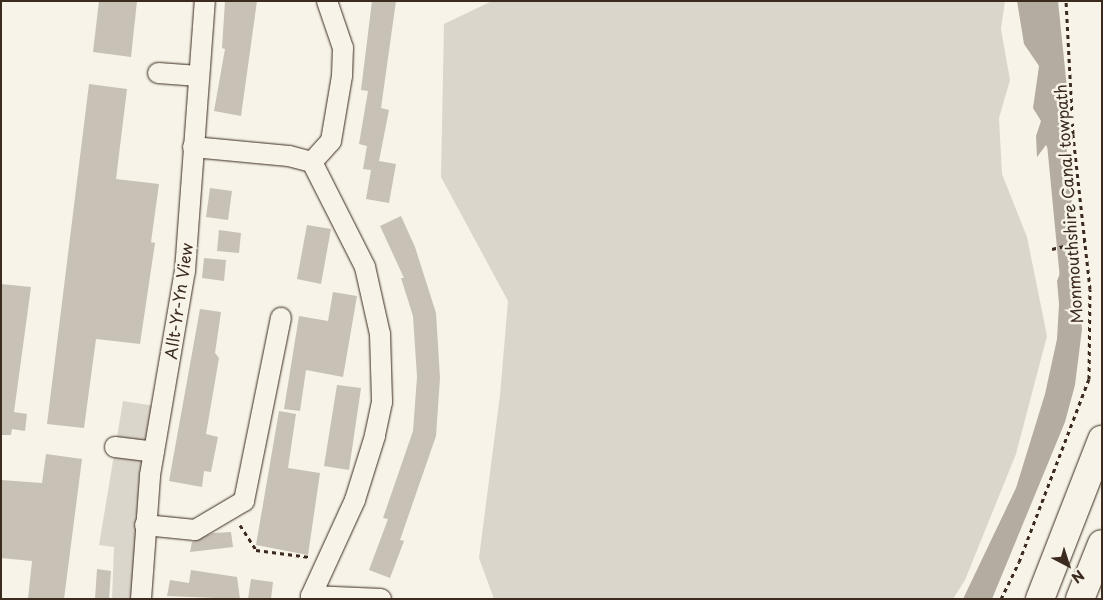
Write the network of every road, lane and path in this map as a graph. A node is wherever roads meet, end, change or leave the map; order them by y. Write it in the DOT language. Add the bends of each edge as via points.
graph roads {
  1 [pos="205,1"];
  2 [pos="327,1"];
  3 [pos="1066,1"];
  4 [pos="158,73"];
  5 [pos="199,76"];
  6 [pos="193,147"];
  7 [pos="312,162"];
  8 [pos="1085,241"];
  9 [pos="1052,249"];
  10 [pos="281,318"];
  11 [pos="1102,440"];
  12 [pos="115,448"];
  13 [pos="154,452"];
  14 [pos="229,510"];
  15 [pos="145,525"];
  16 [pos="1102,544"];
  17 [pos="328,560"];
  18 [pos="1102,576"];
  19 [pos="140,599"];
  20 [pos="381,599"];
  21 [pos="1001,599"];
  22 [pos="1040,599"];
  23 [pos="1080,599"];
  24 [pos="1094,599"];
  1 -- 5 [label="street, Allt-Yr-Yn View"];
  2 -- 7 [label="street" via="343,48 342,76 331,141"];
  3 -- 8 [label="path, Monmouthshire Canal towpath" via="1073,134"];
  4 -- 5 [label="street"];
  5 -- 6 [label="street, Allt-Yr-Yn View"];
  6 -- 7 [label="street" via="289,156"];
  6 -- 13 [label="street, Allt-Yr-Yn View" via="185,271"];
  7 -- 17 [label="street" via="365,267 380,334 382,402 375,436 355,500"];
  8 -- 9 [label="path"];
  8 -- 21 [label="path, Monmouthshire Canal towpath" via="1090,289 1089,379 1019,562"];
  10 -- 14 [label="street" via="244,501"];
  11 -- 22 [label="highway"];
  12 -- 13 [label="street"];
  13 -- 15 [label="street, Allt-Yr-Yn View"];
  14 -- 15 [label="street" via="194,530"];
  14 -- 17 [label="path" via="256,550"];
  15 -- 19 [label="street, Allt-Yr-Yn View"];
  16 -- 23 [label="highway"];
  17 -- 20 [label="street" via="312,596"];
  18 -- 24 [label="highway"];
}
